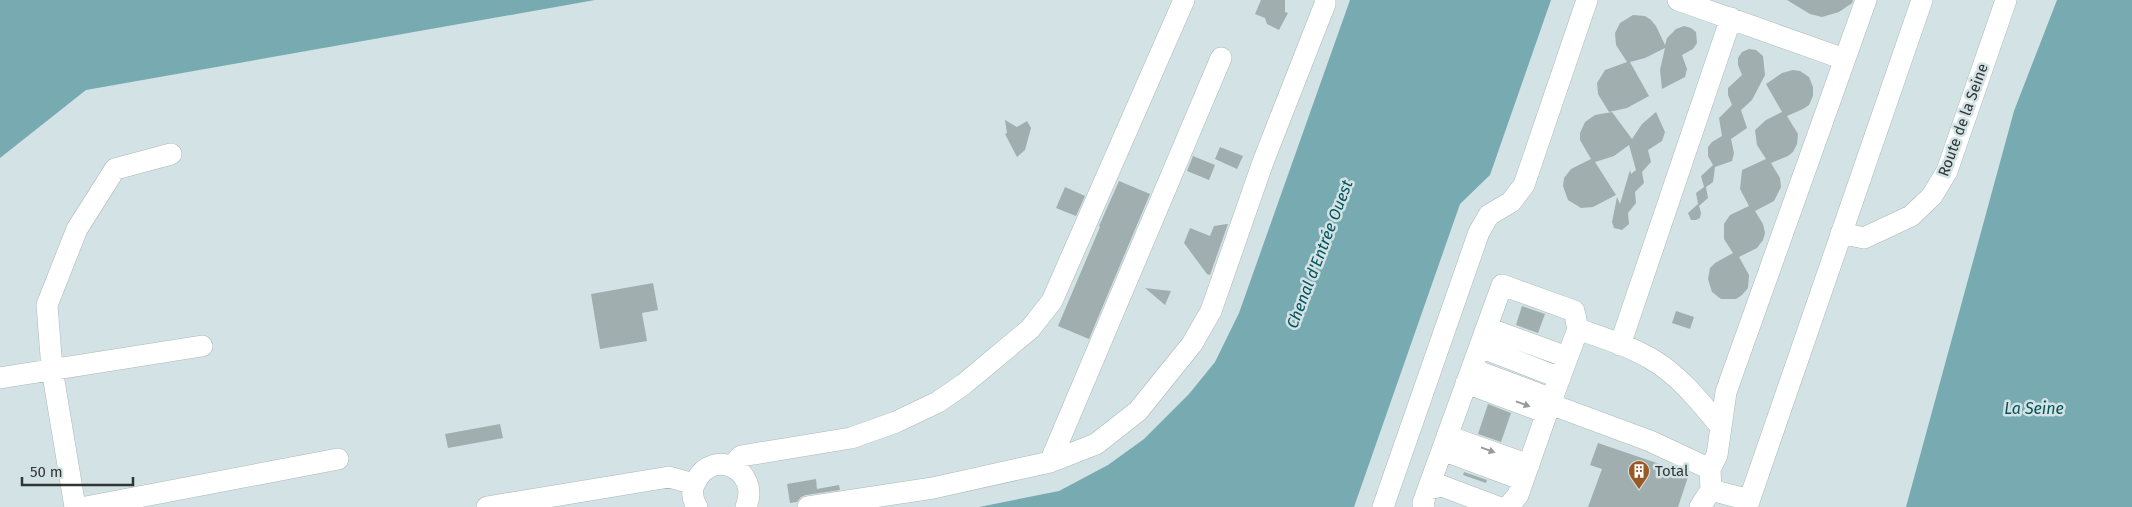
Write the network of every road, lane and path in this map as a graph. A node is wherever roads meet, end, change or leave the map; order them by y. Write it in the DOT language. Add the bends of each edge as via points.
graph roads {
  1 [pos="1184,0"];
  2 [pos="1325,0"];
  3 [pos="1587,0"];
  4 [pos="1678,0"];
  5 [pos="1866,0"];
  6 [pos="1922,0"];
  7 [pos="2006,0"];
  8 [pos="1731,18"];
  9 [pos="1221,58"];
  10 [pos="1844,59"];
  11 [pos="171,154"];
  12 [pos="1841,233"];
  13 [pos="1486,329"];
  14 [pos="1572,343"];
  15 [pos="1620,345"];
  16 [pos="202,346"];
  17 [pos="52,369"];
  18 [pos="1469,376"];
  19 [pos="0,378"];
  20 [pos="1560,378"];
  21 [pos="1550,405"];
  22 [pos="1721,427"];
  23 [pos="1445,443"];
  24 [pos="338,459"];
  25 [pos="1050,462"];
  26 [pos="732,466"];
  27 [pos="1526,472"];
  28 [pos="694,484"];
  29 [pos="1707,489"];
  30 [pos="1426,498"];
  31 [pos="1748,503"];
  32 [pos="75,507"];
  33 [pos="86,507"];
  34 [pos="487,507"];
  35 [pos="697,507"];
  36 [pos="746,507"];
  37 [pos="808,507"];
  38 [pos="1383,507"];
  39 [pos="1498,507"];
  40 [pos="1508,507"];
  1 -- 26 [label="street" via="1052,301 1030,329 938,402 896,422 851,438 741,456"];
  2 -- 25 [label="street" via="1263,162 1211,312 1192,344 1138,411 1096,444"];
  3 -- 38 [label="street" via="1524,185 1511,202 1489,215 1479,232"];
  4 -- 8 [label="street"];
  5 -- 10 [label="street"];
  6 -- 12 [label="street"];
  7 -- 12 [label="street, Route de la Seine" via="1947,171 1932,196 1911,216 1864,238"];
  8 -- 10 [label="street"];
  8 -- 15 [label="street"];
  9 -- 25 [label="street"];
  10 -- 22 [label="street" via="1726,392"];
  11 -- 17 [label="street" via="115,169 77,229 47,305"];
  12 -- 31 [label="street"];
  13 -- 14 [label="street"];
  13 -- 14 [label="street" via="1502,285 1574,311"];
  13 -- 18 [label="street"];
  13 -- 20 [label="street"];
  14 -- 15 [label="street"];
  14 -- 20 [label="street"];
  15 -- 22 [label="street" via="1664,367"];
  16 -- 17 [label="street"];
  17 -- 19 [label="street"];
  17 -- 32 [label="street"];
  18 -- 21 [label="street, one-way"];
  18 -- 23 [label="street"];
  20 -- 21 [label="street"];
  21 -- 27 [label="street"];
  21 -- 29 [label="street" via="1650,441"];
  22 -- 29 [label="street"];
  23 -- 27 [label="street, one-way"];
  23 -- 30 [label="street"];
  24 -- 33 [label="street"];
  25 -- 37 [label="street" via="933,488"];
  26 -- 28 [label="street" via="723,464 705,469"];
  26 -- 36 [label="street" via="746,479 750,488"];
  27 -- 40 [label="street" via="1518,495"];
  28 -- 34 [label="street" via="669,477"];
  28 -- 35 [label="street" via="692,493"];
  29 -- 31 [label="street"];
  30 -- 39 [label="street" via="1442,486"];
}
